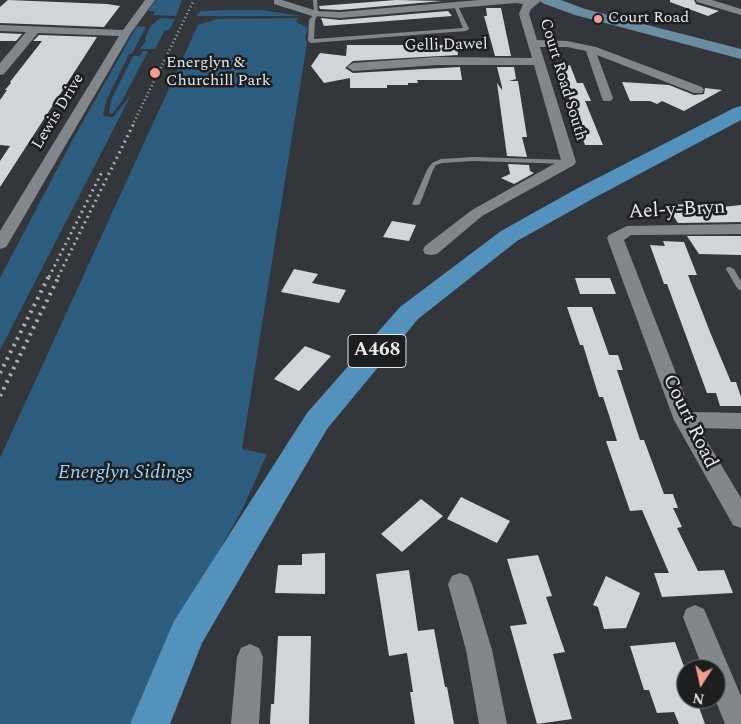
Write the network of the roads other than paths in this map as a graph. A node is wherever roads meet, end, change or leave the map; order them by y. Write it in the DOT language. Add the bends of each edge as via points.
graph roads {
  1 [pos="150,0"];
  2 [pos="315,0"];
  3 [pos="700,0"];
  4 [pos="539,1"];
  5 [pos="278,2"];
  6 [pos="460,4"];
  7 [pos="411,5"];
  8 [pos="741,12"];
  9 [pos="316,14"];
  10 [pos="0,28"];
  11 [pos="34,30"];
  12 [pos="126,33"];
  13 [pos="534,43"];
  14 [pos="592,49"];
  15 [pos="741,54"];
  16 [pos="539,62"];
  17 [pos="353,67"];
  18 [pos="0,71"];
  19 [pos="698,90"];
  20 [pos="607,98"];
  21 [pos="741,112"];
  22 [pos="569,162"];
  23 [pos="416,204"];
  24 [pos="741,229"];
  25 [pos="615,238"];
  26 [pos="0,244"];
  27 [pos="431,250"];
  28 [pos="730,269"];
  29 [pos="741,288"];
  30 [pos="684,420"];
  31 [pos="741,421"];
  32 [pos="741,518"];
  33 [pos="460,584"];
  34 [pos="695,617"];
  35 [pos="250,657"];
  36 [pos="150,724"];
  37 [pos="245,724"];
  38 [pos="493,724"];
  39 [pos="740,724"];
  1 -- 12 [label="street, Lewis Drive"];
  2 -- 9 [label="lane"];
  3 -- 8 [label="street"];
  4 -- 6 [label="street"];
  4 -- 13 [label="street, Court Road South" via="526,7 524,14"];
  4 -- 15 [label="main road"];
  5 -- 9 [label="street"];
  6 -- 7 [label="street"];
  6 -- 9 [label="lane" via="466,29 311,41 312,20"];
  7 -- 9 [label="street" via="340,15"];
  10 -- 11 [label="street"];
  11 -- 12 [label="street"];
  11 -- 18 [label="street"];
  12 -- 26 [label="street, Lewis Drive"];
  13 -- 14 [label="street"];
  13 -- 16 [label="street, Court Road South"];
  14 -- 19 [label="street"];
  14 -- 20 [label="street"];
  16 -- 17 [label="street, Gelli Dawel" via="437,61"];
  16 -- 22 [label="street, Court Road South"];
  21 -- 36 [label="main road, A468" via="509,236 409,314 317,421 187,633"];
  22 -- 23 [label="lane" via="441,161 430,170"];
  22 -- 27 [label="street, Court Road South" via="477,213"];
  24 -- 25 [label="street, Ael-y-Bryn" via="627,231"];
  25 -- 30 [label="street, Court Road"];
  28 -- 29 [label="lane"];
  30 -- 31 [label="street"];
  30 -- 32 [label="street, Court Road"];
  33 -- 38 [label="street" via="479,650"];
  34 -- 39 [label="street"];
  35 -- 37 [label="street"];
}
